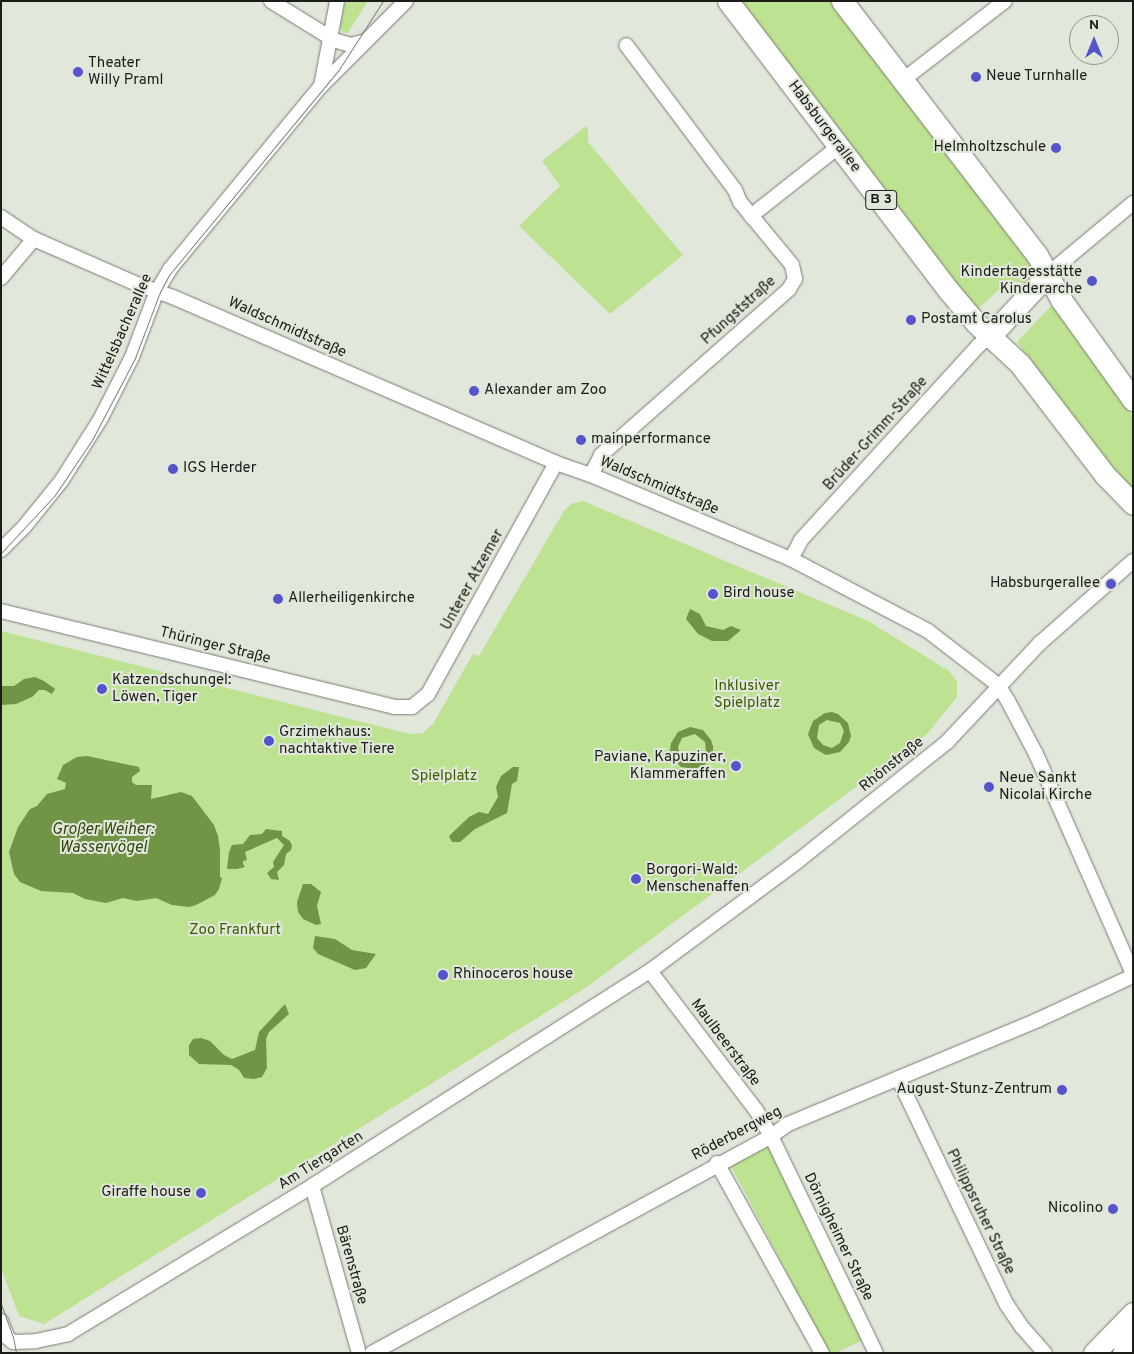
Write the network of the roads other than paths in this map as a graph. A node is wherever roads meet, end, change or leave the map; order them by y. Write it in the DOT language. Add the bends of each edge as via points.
graph roads {
  1 [pos="271,1"];
  2 [pos="337,1"];
  3 [pos="406,1"];
  4 [pos="728,1"];
  5 [pos="842,1"];
  6 [pos="1005,1"];
  7 [pos="331,39"];
  8 [pos="363,42"];
  9 [pos="626,45"];
  10 [pos="903,80"];
  11 [pos="321,86"];
  12 [pos="838,147"];
  13 [pos="1133,203"];
  14 [pos="751,216"];
  15 [pos="1,217"];
  16 [pos="34,239"];
  17 [pos="1048,274"];
  18 [pos="1,278"];
  19 [pos="157,291"];
  20 [pos="1030,295"];
  21 [pos="1062,301"];
  22 [pos="990,336"];
  23 [pos="1133,400"];
  24 [pos="556,463"];
  25 [pos="591,476"];
  26 [pos="1133,504"];
  27 [pos="1,550"];
  28 [pos="791,559"];
  29 [pos="1133,561"];
  30 [pos="1,599"];
  31 [pos="6,612"];
  32 [pos="998,685"];
  33 [pos="412,707"];
  34 [pos="650,971"];
  35 [pos="1133,975"];
  36 [pos="898,1078"];
  37 [pos="771,1136"];
  38 [pos="717,1163"];
  39 [pos="312,1186"];
  40 [pos="1133,1314"];
  41 [pos="2,1324"];
  42 [pos="1133,1336"];
  43 [pos="1,1348"];
  44 [pos="871,1351"];
  45 [pos="359,1353"];
  46 [pos="372,1353"];
  47 [pos="822,1353"];
  48 [pos="1045,1353"];
  49 [pos="1094,1353"];
  50 [pos="1123,1353"];
  1 -- 7 [label="street"];
  2 -- 7 [label="street, Wittelsbacherallee"];
  3 -- 8 [label="street, Wittelsbacherallee"];
  4 -- 12 [label="main road, Habsburgerallee / B 3"];
  5 -- 10 [label="main road"];
  6 -- 10 [label="street"];
  7 -- 8 [label="street" via="348,45"];
  7 -- 11 [label="street, Wittelsbacherallee"];
  8 -- 11 [label="street, Wittelsbacherallee"];
  9 -- 14 [label="street, Pfungststraße"];
  10 -- 17 [label="main road" via="1032,248"];
  11 -- 19 [label="street, Wittelsbacherallee" via="170,269"];
  12 -- 14 [label="street"];
  12 -- 22 [label="main road, Habsburgerallee / B 3" via="949,291"];
  13 -- 17 [label="street"];
  14 -- 25 [label="street, Pfungststraße" via="792,265 795,279 789,289 601,455"];
  15 -- 16 [label="street, Waldschmidtstraße"];
  16 -- 18 [label="street"];
  16 -- 19 [label="street, Waldschmidtstraße"];
  17 -- 20 [label="main road"];
  17 -- 21 [label="main road"];
  19 -- 24 [label="street, Waldschmidtstraße"];
  19 -- 27 [label="street, Wittelsbacherallee" via="132,358 101,418 62,480 24,528"];
  20 -- 21 [label="main road" via="1048,293"];
  20 -- 22 [label="main road"];
  21 -- 23 [label="main road"];
  22 -- 26 [label="main road, Habsburgerallee / B 3" via="1020,364 1105,475"];
  22 -- 28 [label="street, Brüder-Grimm-Straße" via="801,540"];
  24 -- 25 [label="street, Waldschmidtstraße"];
  24 -- 33 [label="street, Unterer Atzemer" via="428,694"];
  25 -- 28 [label="street, Waldschmidtstraße"];
  28 -- 32 [label="street, Waldschmidtstraße" via="928,631"];
  29 -- 32 [label="street, Rhönstraße" via="1040,643"];
  30 -- 31 [label="street, Thüringer Straße"];
  31 -- 33 [label="street, Thüringer Straße" via="394,707"];
  32 -- 34 [label="street, Rhönstraße" via="947,742 798,861"];
  32 -- 35 [label="street, Waldschmidtstraße" via="1036,754"];
  34 -- 37 [label="street, Maulbeerstraße" via="756,1110"];
  34 -- 39 [label="street, Am Tiergarten"];
  35 -- 36 [label="street, Röderbergweg" via="1038,1020"];
  36 -- 37 [label="street, Röderbergweg" via="788,1124"];
  36 -- 48 [label="street, Philippsruher Straße" via="1007,1305"];
  37 -- 38 [label="street, Röderbergweg"];
  37 -- 44 [label="street, Dörnigheimer Straße"];
  38 -- 46 [label="street, Röderbergweg"];
  38 -- 47 [label="street"];
  39 -- 41 [label="street, Am Tiergarten" via="68,1334 15,1342 9,1340"];
  39 -- 45 [label="street, Bärenstraße"];
  40 -- 49 [label="main road"];
  41 -- 43 [label="street"];
  42 -- 50 [label="main road"];
}
